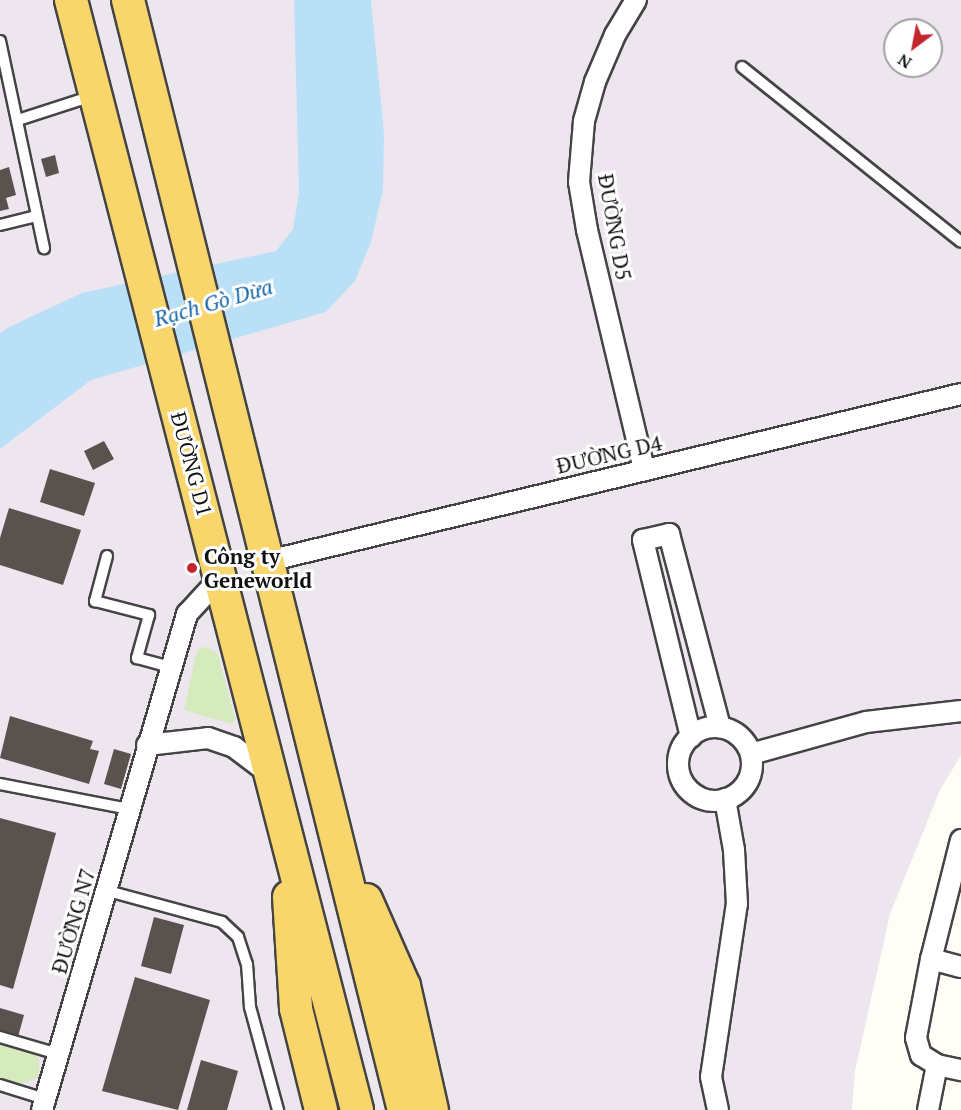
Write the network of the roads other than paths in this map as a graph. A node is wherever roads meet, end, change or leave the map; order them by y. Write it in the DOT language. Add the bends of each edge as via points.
graph roads {
  1 [pos="71,0"];
  2 [pos="128,0"];
  3 [pos="144,0"];
  4 [pos="636,0"];
  5 [pos="0,42"];
  6 [pos="742,67"];
  7 [pos="95,95"];
  8 [pos="18,120"];
  9 [pos="184,198"];
  10 [pos="37,216"];
  11 [pos="0,225"];
  12 [pos="961,242"];
  13 [pos="44,248"];
  14 [pos="961,394"];
  15 [pos="644,470"];
  16 [pos="107,556"];
  17 [pos="268,561"];
  18 [pos="221,577"];
  19 [pos="171,667"];
  20 [pos="961,711"];
  21 [pos="720,728"];
  22 [pos="691,736"];
  23 [pos="147,745"];
  24 [pos="751,754"];
  25 [pos="271,775"];
  26 [pos="0,784"];
  27 [pos="725,800"];
  28 [pos="129,808"];
  29 [pos="332,819"];
  30 [pos="285,834"];
  31 [pos="960,850"];
  32 [pos="108,891"];
  33 [pos="931,959"];
  34 [pos="961,967"];
  35 [pos="0,1037"];
  36 [pos="58,1054"];
  37 [pos="937,1065"];
  38 [pos="961,1070"];
  39 [pos="0,1085"];
  40 [pos="44,1104"];
  41 [pos="278,1110"];
  42 [pos="321,1110"];
  43 [pos="357,1110"];
  44 [pos="404,1110"];
  45 [pos="432,1110"];
  46 [pos="718,1110"];
  47 [pos="928,1110"];
  1 -- 7 [label="main road, ĐƯỜNG D1"];
  2 -- 9 [label="main road"];
  3 -- 9 [label="main road"];
  4 -- 15 [label="street, ĐƯỜNG D5" via="615,35 595,82 584,121 579,182"];
  5 -- 8 [label="lane"];
  6 -- 12 [label="lane"];
  7 -- 8 [label="lane"];
  7 -- 18 [label="main road, ĐƯỜNG D1"];
  8 -- 10 [label="lane"];
  9 -- 17 [label="main road" via="235,407 240,457"];
  10 -- 11 [label="lane"];
  10 -- 13 [label="lane"];
  14 -- 15 [label="street, ĐƯỜNG D4"];
  15 -- 17 [label="street, ĐƯỜNG D4"];
  16 -- 19 [label="lane" via="95,601 148,615 137,658"];
  17 -- 29 [label="main road"];
  18 -- 19 [label="street, ĐƯỜNG N7" via="188,614"];
  18 -- 25 [label="main road, ĐƯỜNG D1"];
  19 -- 23 [label="street, ĐƯỜNG N7"];
  20 -- 24 [label="street" via="866,722"];
  21 -- 22 [label="street"];
  21 -- 22 [label="street" via="669,534 643,540"];
  21 -- 24 [label="street" via="739,736"];
  22 -- 27 [label="street" via="678,765 685,785 701,798"];
  23 -- 25 [label="street" via="208,738 234,747"];
  23 -- 28 [label="street, ĐƯỜNG N7"];
  24 -- 27 [label="street" via="753,764 747,784"];
  25 -- 30 [label="main road, ĐƯỜNG D1"];
  26 -- 28 [label="lane"];
  27 -- 46 [label="street" via="734,850 737,904 711,1077"];
  28 -- 32 [label="street, ĐƯỜNG N7"];
  29 -- 44 [label="main road"];
  29 -- 45 [label="main road" via="404,986"];
  30 -- 42 [label="main road" via="296,1009"];
  30 -- 43 [label="main road, ĐƯỜNG D1"];
  31 -- 33 [label="street"];
  32 -- 36 [label="street, ĐƯỜNG N7"];
  32 -- 41 [label="lane" via="222,922 238,937 247,964 250,1007"];
  33 -- 34 [label="street"];
  33 -- 37 [label="street" via="916,1038 921,1055"];
  35 -- 36 [label="lane"];
  36 -- 40 [label="street, ĐƯỜNG N7"];
  37 -- 38 [label="street"];
  37 -- 47 [label="street"];
  39 -- 40 [label="lane"];
}
